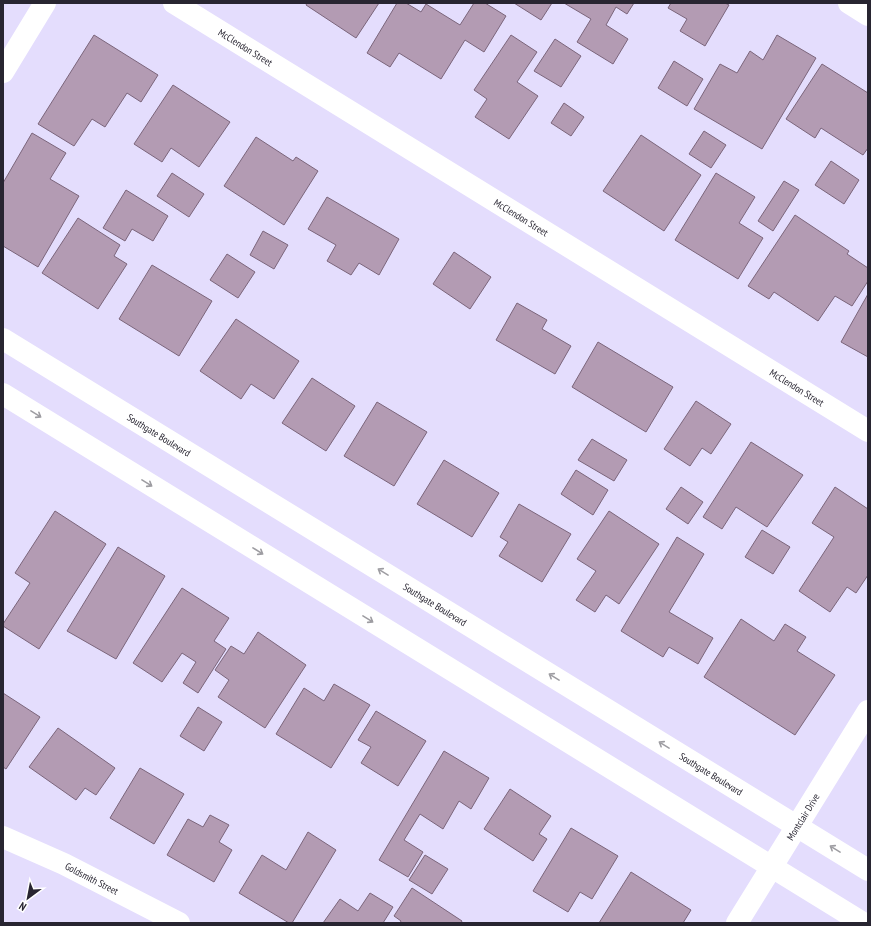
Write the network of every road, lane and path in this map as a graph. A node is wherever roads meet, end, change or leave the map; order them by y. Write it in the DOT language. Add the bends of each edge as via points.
graph roads {
  1 [pos="45,3"];
  2 [pos="174,3"];
  3 [pos="849,3"];
  4 [pos="868,15"];
  5 [pos="3,72"];
  6 [pos="3,339"];
  7 [pos="3,394"];
  8 [pos="868,431"];
  9 [pos="868,711"];
  10 [pos="798,827"];
  11 [pos="3,838"];
  12 [pos="772,867"];
  13 [pos="868,870"];
  14 [pos="179,923"];
  15 [pos="737,923"];
  16 [pos="863,923"];
  1 -- 5 [label="street"];
  2 -- 8 [label="street, McClendon Street"];
  3 -- 4 [label="street"];
  10 -- 6 [label="street, Southgate Boulevard, one-way"];
  7 -- 12 [label="street, one-way"];
  9 -- 10 [label="street, Montclair Drive"];
  10 -- 12 [label="street, Montclair Drive"];
  13 -- 10 [label="street, Southgate Boulevard, one-way"];
  11 -- 14 [label="street, Goldsmith Street" via="64,864"];
  12 -- 15 [label="street, Montclair Drive"];
  12 -- 16 [label="street"];
}
